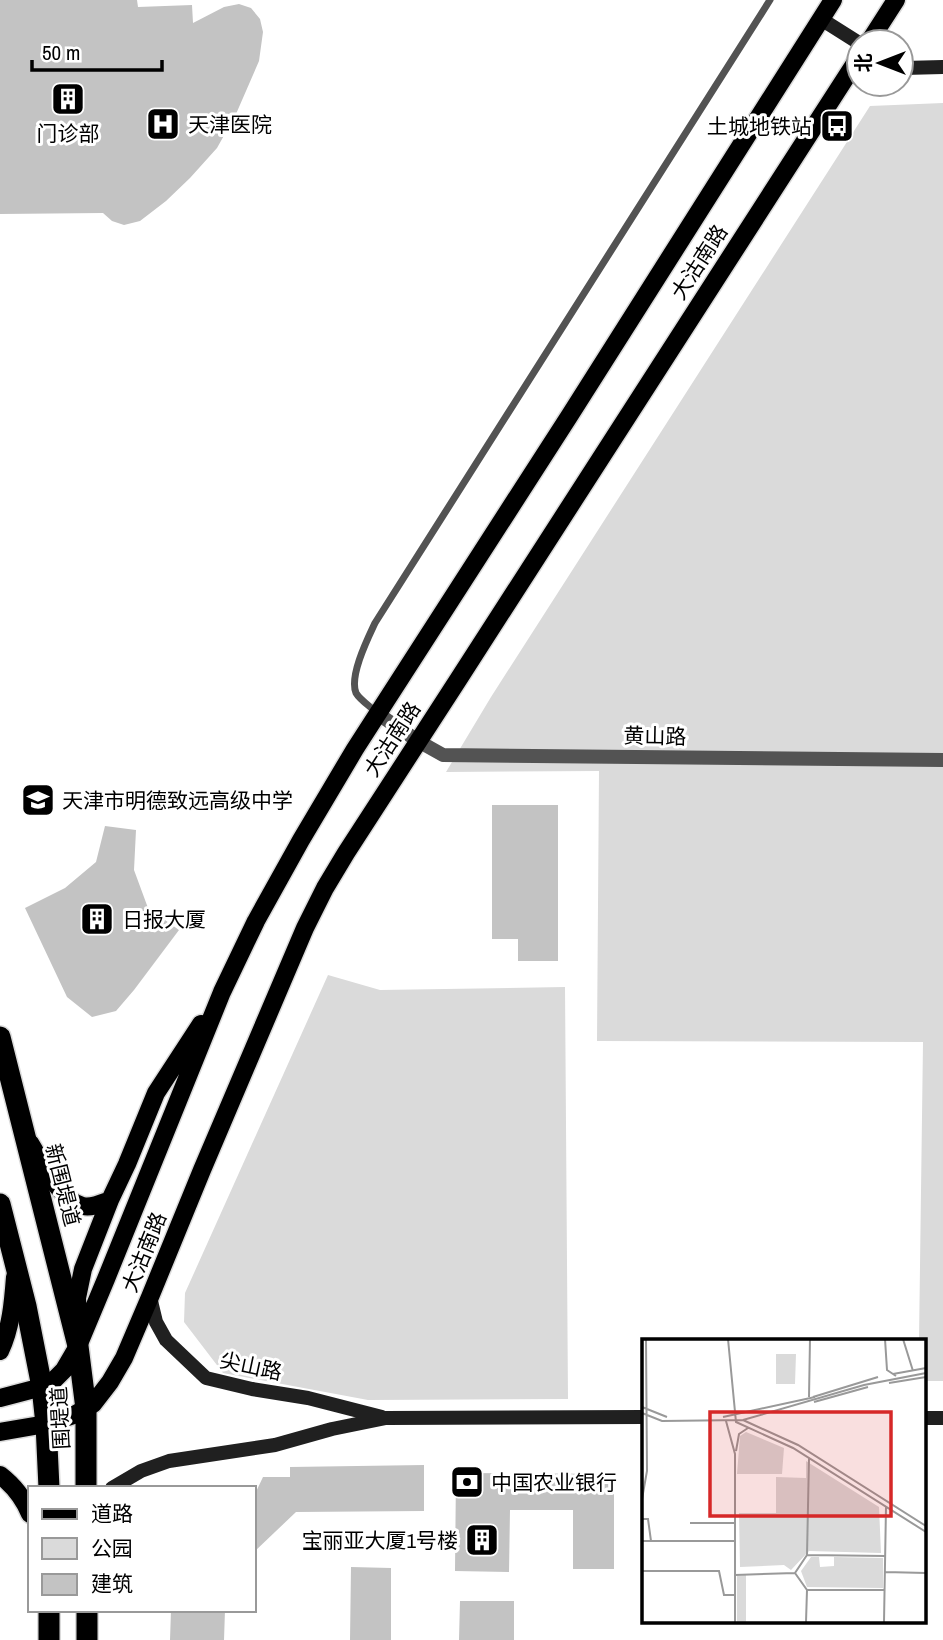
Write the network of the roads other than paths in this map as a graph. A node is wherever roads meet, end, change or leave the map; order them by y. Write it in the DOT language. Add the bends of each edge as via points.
graph roads {
  1 [pos="770,0"];
  2 [pos="833,0"];
  3 [pos="896,0"];
  4 [pos="821,19"];
  5 [pos="878,28"];
  6 [pos="845,34"];
  7 [pos="943,67"];
  8 [pos="915,68"];
  9 [pos="845,79"];
  10 [pos="378,714"];
  11 [pos="418,741"];
  12 [pos="943,760"];
  13 [pos="222,992"];
  14 [pos="0,1037"];
  15 [pos="24,1132"];
  16 [pos="110,1200"];
  17 [pos="0,1203"];
  18 [pos="15,1267"];
  19 [pos="150,1297"];
  20 [pos="78,1346"];
  21 [pos="0,1351"];
  22 [pos="42,1387"];
  23 [pos="0,1398"];
  24 [pos="86,1409"];
  25 [pos="642,1417"];
  26 [pos="386,1418"];
  27 [pos="46,1424"];
  28 [pos="0,1432"];
  29 [pos="0,1475"];
  30 [pos="48,1486"];
  31 [pos="86,1486"];
  32 [pos="116,1486"];
  33 [pos="28,1510"];
  34 [pos="49,1612"];
  35 [pos="87,1612"];
  36 [pos="49,1640"];
  37 [pos="87,1640"];
  1 -- 10 [label="lane" via="375,623 355,679 356,693"];
  2 -- 4 [label="main road, 大沽南路"];
  3 -- 5 [label="main road"];
  4 -- 6 [label="main road"];
  4 -- 10 [label="main road, 大沽南路"];
  7 -- 8 [label="main road"];
  9 -- 11 [label="main road, 大沽南路"];
  10 -- 11 [label="street, 黄山路"];
  10 -- 13 [label="main road, 大沽南路" via="256,921"];
  11 -- 12 [label="street, 黄山路" via="443,755"];
  11 -- 19 [label="main road, 大沽南路" via="304,928"];
  13 -- 16 [label="main road" via="156,1093"];
  13 -- 20 [label="main road, 大沽南路"];
  14 -- 15 [label="highway, 新围堤道"];
  15 -- 16 [label="main road" via="67,1198 82,1206"];
  15 -- 20 [label="highway, 新围堤道"];
  16 -- 20 [label="main road" via="83,1269"];
  17 -- 18 [label="highway"];
  18 -- 21 [label="main road" via="13,1311"];
  18 -- 22 [label="highway"];
  19 -- 24 [label="main road, 大沽南路" via="124,1358"];
  19 -- 26 [label="main road, 尖山路" via="166,1340 206,1378"];
  20 -- 22 [label="main road, 大沽南路" via="64,1370"];
  20 -- 24 [label="highway, 围堤道"];
  22 -- 23 [label="main road, 大沽南路"];
  22 -- 27 [label="highway, 围堤道"];
  24 -- 27 [label="main road, 大沽南路"];
  24 -- 31 [label="highway, 围堤道"];
  25 -- 26 [label="main road, 尖山路"];
  26 -- 32 [label="main road, 尖山路" via="275,1445 169,1461"];
  27 -- 28 [label="main road, 大沽南路"];
  27 -- 30 [label="highway, 围堤道"];
  29 -- 33 [label="main road"];
  34 -- 36 [label="highway"];
  35 -- 37 [label="highway"];
}
